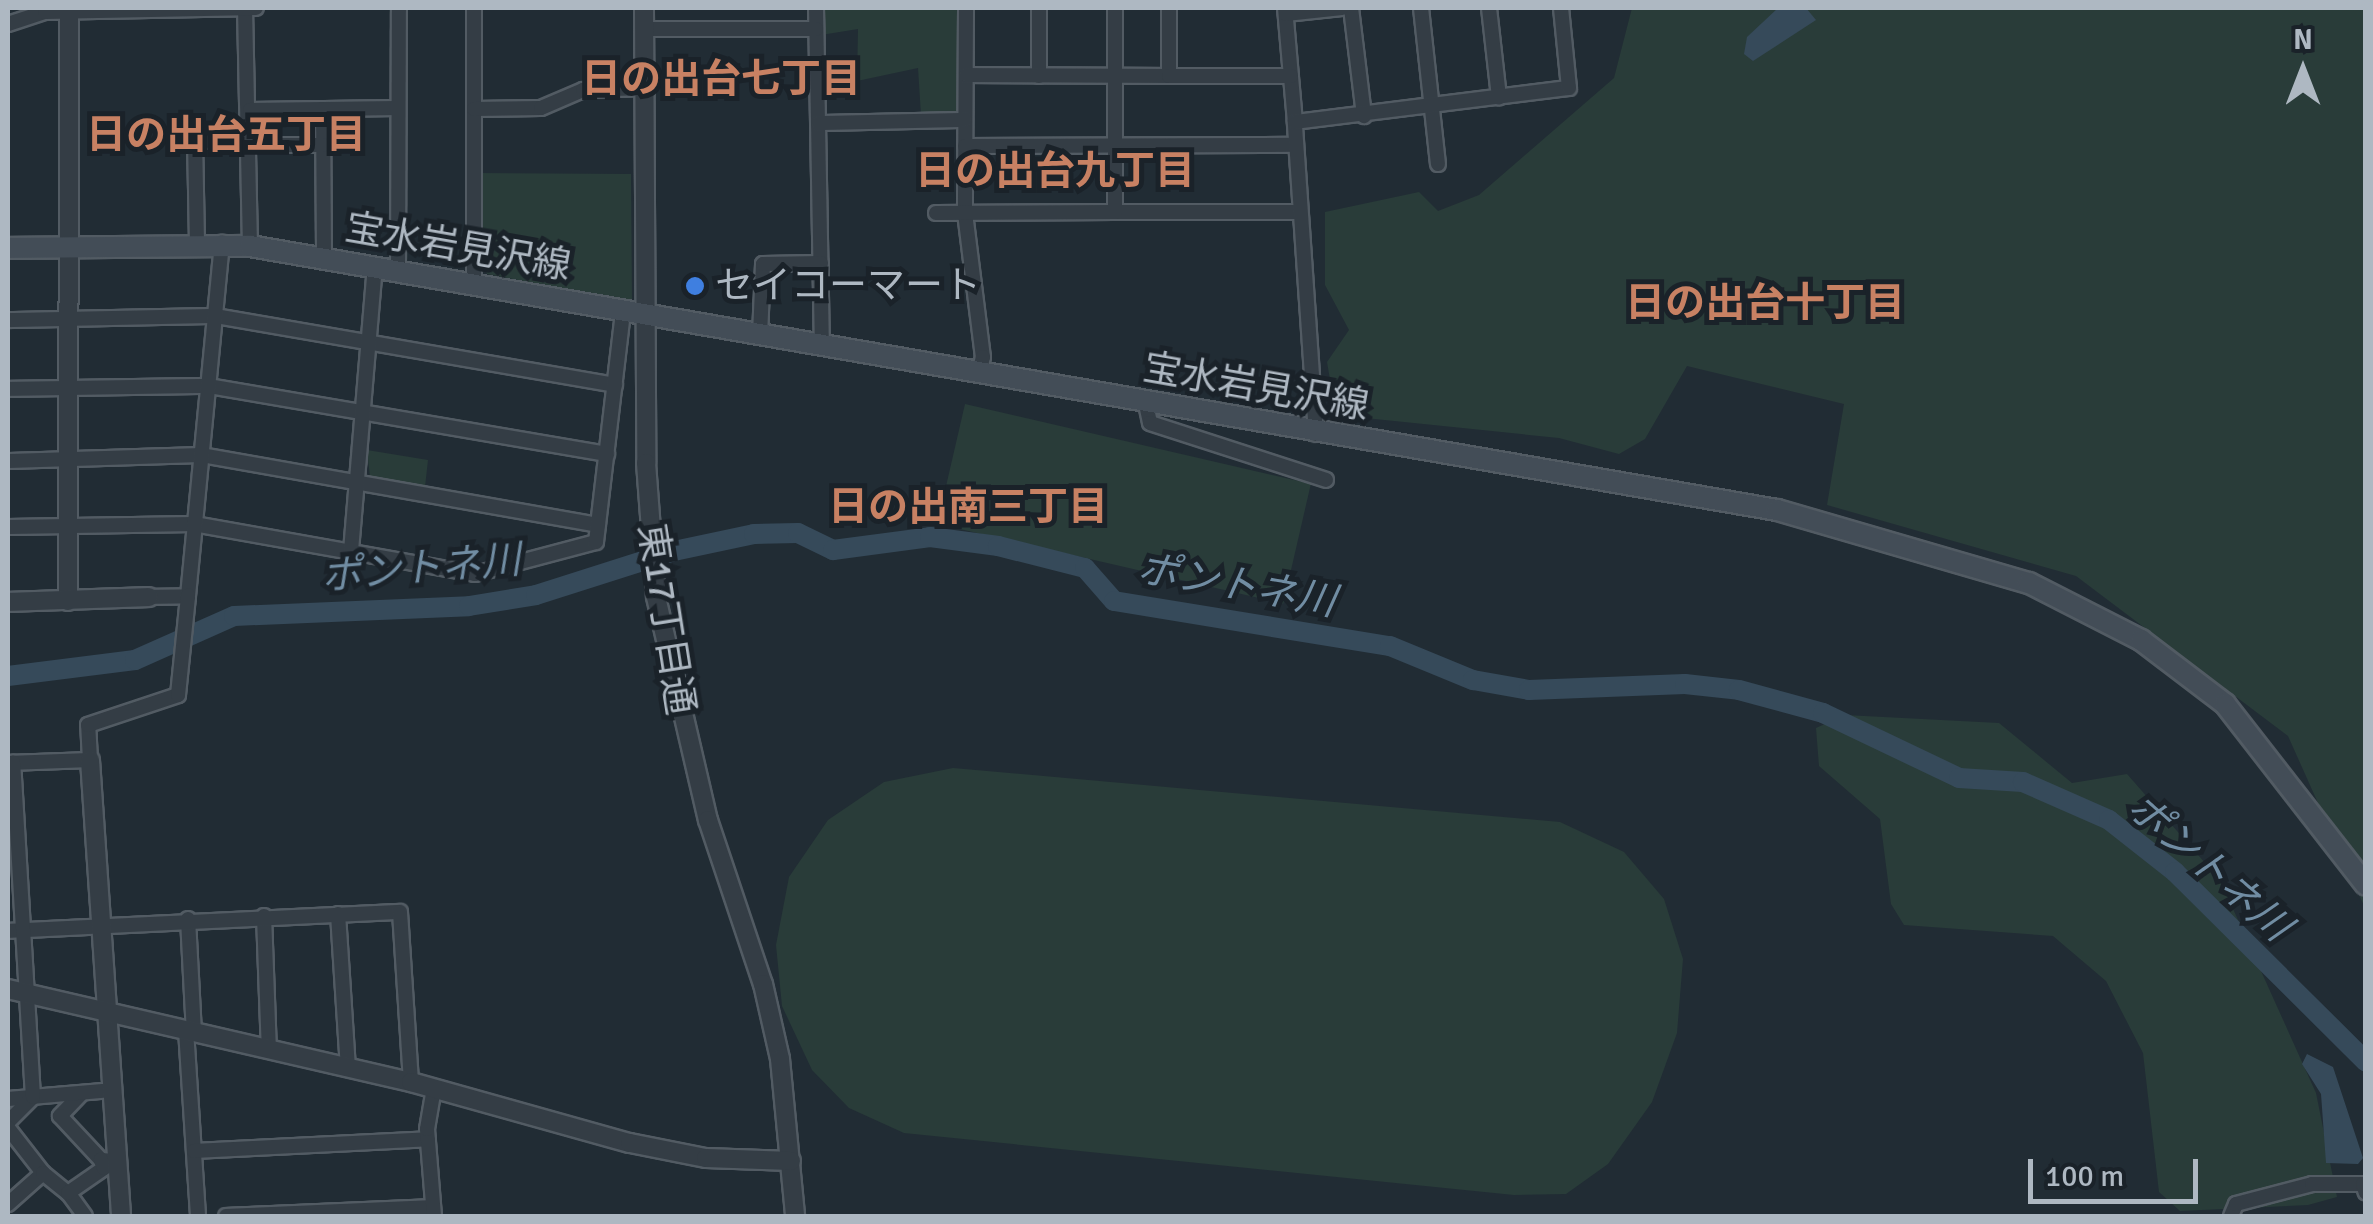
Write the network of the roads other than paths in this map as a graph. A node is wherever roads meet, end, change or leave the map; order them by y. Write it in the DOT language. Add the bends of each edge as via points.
graph roads {
  1 [pos="399,8"];
  2 [pos="474,8"];
  3 [pos="644,8"];
  4 [pos="816,8"];
  5 [pos="966,8"];
  6 [pos="1039,8"];
  7 [pos="1115,8"];
  8 [pos="1169,8"];
  9 [pos="1342,8"];
  10 [pos="1351,8"];
  11 [pos="1422,8"];
  12 [pos="1489,8"];
  13 [pos="1561,8"];
  14 [pos="249,9"];
  15 [pos="44,10"];
  16 [pos="69,10"];
  17 [pos="1286,11"];
  18 [pos="8,24"];
  19 [pos="816,28"];
  20 [pos="644,29"];
  21 [pos="966,75"];
  22 [pos="1115,75"];
  23 [pos="1039,76"];
  24 [pos="1169,76"];
  25 [pos="1291,76"];
  26 [pos="644,88"];
  27 [pos="1499,97"];
  28 [pos="1433,106"];
  29 [pos="398,108"];
  30 [pos="323,109"];
  31 [pos="474,109"];
  32 [pos="250,110"];
  33 [pos="1364,116"];
  34 [pos="966,120"];
  35 [pos="1294,122"];
  36 [pos="818,123"];
  37 [pos="250,143"];
  38 [pos="1114,144"];
  39 [pos="323,145"];
  40 [pos="1296,145"];
  41 [pos="966,146"];
  42 [pos="1438,164"];
  43 [pos="1114,212"];
  44 [pos="1299,212"];
  45 [pos="936,213"];
  46 [pos="965,214"];
  47 [pos="196,244"];
  48 [pos="222,244"];
  49 [pos="250,246"];
  50 [pos="68,247"];
  51 [pos="8,248"];
  52 [pos="324,259"];
  53 [pos="820,263"];
  54 [pos="375,268"];
  55 [pos="398,272"];
  56 [pos="474,285"];
  57 [pos="623,312"];
  58 [pos="645,315"];
  59 [pos="216,316"];
  60 [pos="70,318"];
  61 [pos="8,320"];
  62 [pos="760,336"];
  63 [pos="369,341"];
  64 [pos="822,347"];
  65 [pos="979,373"];
  66 [pos="615,385"];
  67 [pos="209,386"];
  68 [pos="69,388"];
  69 [pos="8,389"];
  70 [pos="1146,404"];
  71 [pos="362,412"];
  72 [pos="1316,434"];
  73 [pos="607,454"];
  74 [pos="202,455"];
  75 [pos="69,459"];
  76 [pos="8,461"];
  77 [pos="1326,480"];
  78 [pos="356,482"];
  79 [pos="194,524"];
  80 [pos="598,525"];
  81 [pos="68,526"];
  82 [pos="8,527"];
  83 [pos="351,551"];
  84 [pos="188,596"];
  85 [pos="149,598"];
  86 [pos="68,601"];
  87 [pos="8,602"];
  88 [pos="90,760"];
  89 [pos="10,763"];
  90 [pos="2366,885"];
  91 [pos="338,914"];
  92 [pos="264,916"];
  93 [pos="188,919"];
  94 [pos="101,926"];
  95 [pos="8,931"];
  96 [pos="24,931"];
  97 [pos="8,989"];
  98 [pos="28,994"];
  99 [pos="107,1012"];
  100 [pos="190,1031"];
  101 [pos="269,1050"];
  102 [pos="348,1068"];
  103 [pos="411,1082"];
  104 [pos="434,1088"];
  105 [pos="112,1090"];
  106 [pos="82,1093"];
  107 [pos="34,1097"];
  108 [pos="8,1099"];
  109 [pos="8,1125"];
  110 [pos="428,1138"];
  111 [pos="194,1151"];
  112 [pos="791,1160"];
  113 [pos="109,1161"];
  114 [pos="43,1173"];
  115 [pos="68,1193"];
  116 [pos="2366,1193"];
  117 [pos="8,1204"];
  118 [pos="433,1212"];
  119 [pos="18,1216"];
  120 [pos="86,1216"];
  121 [pos="121,1216"];
  122 [pos="198,1216"];
  123 [pos="226,1216"];
  124 [pos="794,1216"];
  125 [pos="2231,1216"];
  1 -- 29 [label="street"];
  2 -- 31 [label="street"];
  3 -- 20 [label="street, 東17丁目通"];
  4 -- 19 [label="street"];
  5 -- 21 [label="street"];
  6 -- 23 [label="street"];
  7 -- 22 [label="street"];
  8 -- 24 [label="street"];
  9 -- 17 [label="street"];
  10 -- 33 [label="street"];
  11 -- 28 [label="street"];
  12 -- 27 [label="street"];
  13 -- 27 [label="street" via="1569,88"];
  14 -- 16 [label="street"];
  14 -- 32 [label="street"];
  15 -- 16 [label="street"];
  15 -- 18 [label="street"];
  16 -- 50 [label="street"];
  17 -- 25 [label="street"];
  19 -- 20 [label="street"];
  19 -- 36 [label="street"];
  20 -- 26 [label="street, 東17丁目通"];
  21 -- 23 [label="street"];
  21 -- 34 [label="street"];
  22 -- 23 [label="street"];
  22 -- 24 [label="street"];
  22 -- 38 [label="street"];
  24 -- 25 [label="street"];
  25 -- 35 [label="street"];
  26 -- 31 [label="street" via="583,90 540,108"];
  26 -- 58 [label="street, 東17丁目通"];
  27 -- 28 [label="street"];
  28 -- 33 [label="street"];
  28 -- 42 [label="street"];
  29 -- 30 [label="street"];
  29 -- 55 [label="street"];
  30 -- 32 [label="street"];
  30 -- 39 [label="street"];
  31 -- 56 [label="street"];
  32 -- 37 [label="street"];
  33 -- 35 [label="street"];
  34 -- 36 [label="street"];
  34 -- 41 [label="street"];
  35 -- 40 [label="street"];
  36 -- 53 [label="street"];
  37 -- 39 [label="street"];
  37 -- 47 [label="street" via="195,141"];
  37 -- 49 [label="street"];
  38 -- 40 [label="street"];
  38 -- 41 [label="street"];
  38 -- 43 [label="street"];
  39 -- 52 [label="street"];
  40 -- 44 [label="street"];
  41 -- 46 [label="street"];
  43 -- 44 [label="street"];
  43 -- 46 [label="street"];
  44 -- 72 [label="street"];
  45 -- 46 [label="street"];
  46 -- 65 [label="street" via="983,358"];
  47 -- 48 [label="main road, 宝水岩見沢線"];
  47 -- 50 [label="main road, 宝水岩見沢線"];
  48 -- 49 [label="main road, 宝水岩見沢線"];
  48 -- 59 [label="street"];
  49 -- 52 [label="main road, 宝水岩見沢線"];
  50 -- 51 [label="main road, 宝水岩見沢線"];
  50 -- 60 [label="street"];
  52 -- 54 [label="main road, 宝水岩見沢線"];
  53 -- 62 [label="street" via="763,264"];
  53 -- 64 [label="street"];
  54 -- 55 [label="main road, 宝水岩見沢線"];
  54 -- 63 [label="street"];
  55 -- 56 [label="main road, 宝水岩見沢線"];
  56 -- 57 [label="main road, 宝水岩見沢線"];
  57 -- 58 [label="main road, 宝水岩見沢線"];
  57 -- 66 [label="street"];
  58 -- 62 [label="main road, 宝水岩見沢線"];
  58 -- 112 [label="street, 東17丁目通" via="656,597 708,820 763,984 780,1058"];
  59 -- 60 [label="street"];
  59 -- 63 [label="street"];
  59 -- 67 [label="street"];
  60 -- 61 [label="street"];
  60 -- 68 [label="street"];
  62 -- 64 [label="main road, 宝水岩見沢線"];
  63 -- 66 [label="street"];
  63 -- 71 [label="street"];
  64 -- 65 [label="main road, 宝水岩見沢線"];
  65 -- 70 [label="main road, 宝水岩見沢線"];
  66 -- 73 [label="street"];
  67 -- 68 [label="street"];
  67 -- 71 [label="street"];
  67 -- 74 [label="street"];
  68 -- 69 [label="street"];
  68 -- 75 [label="street"];
  70 -- 72 [label="main road, 宝水岩見沢線"];
  70 -- 77 [label="street" via="1150,423"];
  71 -- 73 [label="street"];
  71 -- 78 [label="street"];
  72 -- 90 [label="main road, 宝水岩見沢線" via="1777,510 1951,557 2078,603 2141,640 2225,704"];
  73 -- 80 [label="street"];
  74 -- 75 [label="street"];
  74 -- 78 [label="street"];
  74 -- 79 [label="street"];
  75 -- 76 [label="street"];
  75 -- 81 [label="street"];
  78 -- 80 [label="street"];
  78 -- 83 [label="street"];
  79 -- 81 [label="street"];
  79 -- 83 [label="street"];
  79 -- 84 [label="street"];
  80 -- 83 [label="street" via="596,542 475,574"];
  81 -- 82 [label="street"];
  81 -- 86 [label="street"];
  84 -- 85 [label="street"];
  84 -- 88 [label="street" via="178,694 88,725"];
  85 -- 86 [label="street"];
  86 -- 87 [label="street"];
  88 -- 89 [label="street"];
  88 -- 94 [label="street"];
  89 -- 96 [label="street"];
  91 -- 92 [label="street"];
  91 -- 102 [label="street"];
  91 -- 103 [label="street" via="400,912"];
  92 -- 93 [label="street"];
  92 -- 101 [label="street"];
  93 -- 94 [label="street"];
  93 -- 100 [label="street"];
  94 -- 96 [label="street"];
  94 -- 99 [label="street"];
  95 -- 96 [label="street"];
  96 -- 98 [label="street"];
  97 -- 98 [label="street"];
  98 -- 99 [label="street"];
  98 -- 107 [label="street"];
  99 -- 100 [label="street"];
  99 -- 105 [label="street"];
  100 -- 101 [label="street"];
  100 -- 111 [label="street"];
  101 -- 102 [label="street"];
  102 -- 103 [label="street"];
  103 -- 104 [label="street"];
  104 -- 110 [label="street"];
  104 -- 112 [label="street" via="675,1153"];
  105 -- 106 [label="street"];
  105 -- 113 [label="street"];
  106 -- 107 [label="street"];
  106 -- 113 [label="street" via="60,1116"];
  107 -- 108 [label="street"];
  107 -- 109 [label="street"];
  109 -- 114 [label="street"];
  110 -- 111 [label="street"];
  110 -- 118 [label="street"];
  111 -- 122 [label="street"];
  112 -- 124 [label="street, 東17丁目通"];
  113 -- 115 [label="street"];
  113 -- 121 [label="street"];
  114 -- 115 [label="street"];
  114 -- 117 [label="street"];
  115 -- 120 [label="street"];
  116 -- 125 [label="street" via="2363,1184 2312,1184 2236,1204"];
  117 -- 119 [label="street"];
  118 -- 123 [label="street"];
}
